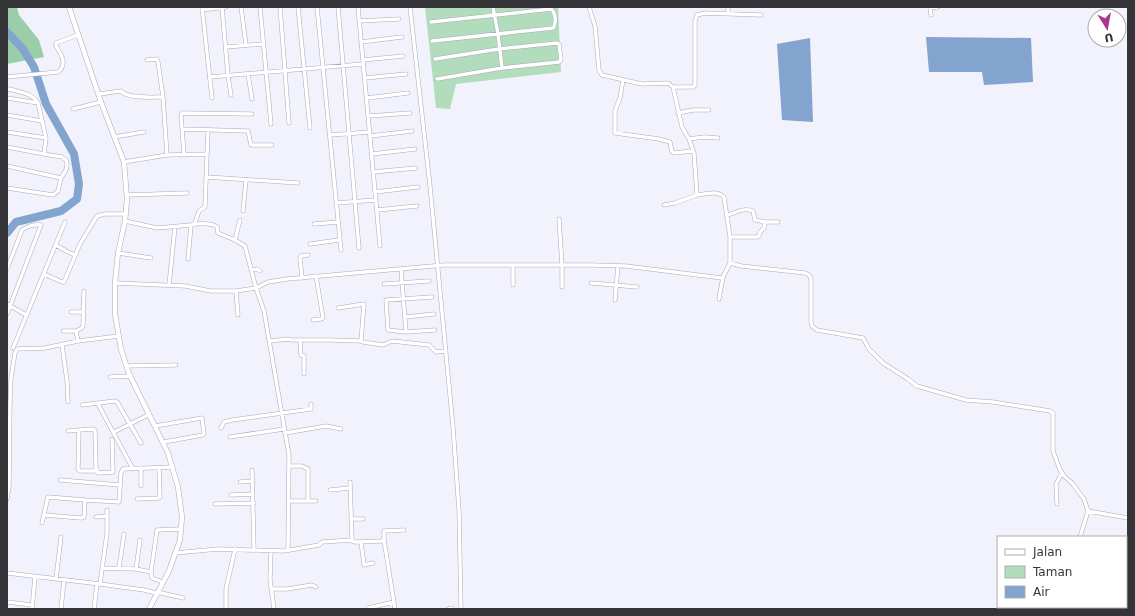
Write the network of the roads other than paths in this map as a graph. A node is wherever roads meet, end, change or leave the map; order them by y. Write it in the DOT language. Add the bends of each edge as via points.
graph roads {
  1 [pos="69,7"];
  2 [pos="222,7"];
  3 [pos="226,7"];
  4 [pos="241,7"];
  5 [pos="260,7"];
  6 [pos="280,7"];
  7 [pos="298,7"];
  8 [pos="317,7"];
  9 [pos="338,7"];
  10 [pos="358,7"];
  11 [pos="410,7"];
  12 [pos="493,7"];
  13 [pos="589,7"];
  14 [pos="728,7"];
  15 [pos="930,7"];
  16 [pos="938,7"];
  17 [pos="202,8"];
  18 [pos="728,14"];
  19 [pos="761,15"];
  20 [pos="494,16"];
  21 [pos="931,16"];
  22 [pos="399,19"];
  23 [pos="359,21"];
  24 [pos="431,22"];
  25 [pos="498,34"];
  26 [pos="78,35"];
  27 [pos="402,37"];
  28 [pos="432,41"];
  29 [pos="361,42"];
  30 [pos="263,44"];
  31 [pos="246,45"];
  32 [pos="226,47"];
  33 [pos="499,49"];
  34 [pos="404,56"];
  35 [pos="435,59"];
  36 [pos="147,60"];
  37 [pos="363,62"];
  38 [pos="344,65"];
  39 [pos="323,68"];
  40 [pos="502,68"];
  41 [pos="305,69"];
  42 [pos="285,71"];
  43 [pos="266,73"];
  44 [pos="248,74"];
  45 [pos="406,74"];
  46 [pos="228,76"];
  47 [pos="7,77"];
  48 [pos="210,77"];
  49 [pos="365,78"];
  50 [pos="437,79"];
  51 [pos="623,80"];
  52 [pos="673,87"];
  53 [pos="7,90"];
  54 [pos="408,93"];
  55 [pos="99,94"];
  56 [pos="231,95"];
  57 [pos="163,97"];
  58 [pos="7,98"];
  59 [pos="212,98"];
  60 [pos="367,98"];
  61 [pos="252,99"];
  62 [pos="101,102"];
  63 [pos="38,104"];
  64 [pos="73,109"];
  65 [pos="709,110"];
  66 [pos="410,113"];
  67 [pos="678,113"];
  68 [pos="7,114"];
  69 [pos="252,114"];
  70 [pos="369,116"];
  71 [pos="42,121"];
  72 [pos="290,123"];
  73 [pos="271,124"];
  74 [pos="310,128"];
  75 [pos="183,129"];
  76 [pos="208,130"];
  77 [pos="412,131"];
  78 [pos="7,132"];
  79 [pos="144,132"];
  80 [pos="350,133"];
  81 [pos="370,134"];
  82 [pos="330,135"];
  83 [pos="114,137"];
  84 [pos="46,138"];
  85 [pos="718,138"];
  86 [pos="689,139"];
  87 [pos="272,145"];
  88 [pos="7,147"];
  89 [pos="415,149"];
  90 [pos="693,151"];
  91 [pos="44,154"];
  92 [pos="184,154"];
  93 [pos="206,154"];
  94 [pos="372,154"];
  95 [pos="167,156"];
  96 [pos="124,162"];
  97 [pos="7,166"];
  98 [pos="416,168"];
  99 [pos="373,172"];
  100 [pos="207,177"];
  101 [pos="61,178"];
  102 [pos="246,180"];
  103 [pos="298,183"];
  104 [pos="418,187"];
  105 [pos="7,188"];
  106 [pos="375,192"];
  107 [pos="187,193"];
  108 [pos="127,195"];
  109 [pos="697,195"];
  110 [pos="376,200"];
  111 [pos="356,201"];
  112 [pos="336,203"];
  113 [pos="664,205"];
  114 [pos="418,206"];
  115 [pos="378,210"];
  116 [pos="243,212"];
  117 [pos="125,214"];
  118 [pos="727,215"];
  119 [pos="559,218"];
  120 [pos="240,220"];
  121 [pos="125,221"];
  122 [pos="65,222"];
  123 [pos="338,222"];
  124 [pos="766,222"];
  125 [pos="778,222"];
  126 [pos="193,224"];
  127 [pos="314,224"];
  128 [pos="175,227"];
  129 [pos="730,237"];
  130 [pos="236,240"];
  131 [pos="340,240"];
  132 [pos="310,244"];
  133 [pos="56,245"];
  134 [pos="380,246"];
  135 [pos="359,248"];
  136 [pos="341,250"];
  137 [pos="118,253"];
  138 [pos="75,255"];
  139 [pos="308,255"];
  140 [pos="151,258"];
  141 [pos="188,259"];
  142 [pos="730,263"];
  143 [pos="513,265"];
  144 [pos="562,265"];
  145 [pos="438,266"];
  146 [pos="618,266"];
  147 [pos="7,269"];
  148 [pos="401,269"];
  149 [pos="252,270"];
  150 [pos="260,271"];
  151 [pos="44,274"];
  152 [pos="316,276"];
  153 [pos="723,277"];
  154 [pos="302,278"];
  155 [pos="429,281"];
  156 [pos="402,283"];
  157 [pos="591,283"];
  158 [pos="115,284"];
  159 [pos="384,284"];
  160 [pos="169,285"];
  161 [pos="513,285"];
  162 [pos="616,285"];
  163 [pos="562,287"];
  164 [pos="637,287"];
  165 [pos="256,288"];
  166 [pos="84,291"];
  167 [pos="236,291"];
  168 [pos="432,297"];
  169 [pos="403,299"];
  170 [pos="719,299"];
  171 [pos="615,300"];
  172 [pos="9,305"];
  173 [pos="338,308"];
  174 [pos="71,312"];
  175 [pos="83,312"];
  176 [pos="7,314"];
  177 [pos="434,314"];
  178 [pos="26,315"];
  179 [pos="238,315"];
  180 [pos="405,317"];
  181 [pos="313,320"];
  182 [pos="435,330"];
  183 [pos="63,331"];
  184 [pos="76,331"];
  185 [pos="406,332"];
  186 [pos="119,336"];
  187 [pos="300,340"];
  188 [pos="78,341"];
  189 [pos="361,341"];
  190 [pos="270,342"];
  191 [pos="62,345"];
  192 [pos="7,347"];
  193 [pos="15,348"];
  194 [pos="446,351"];
  195 [pos="176,365"];
  196 [pos="126,366"];
  197 [pos="304,374"];
  198 [pos="130,376"];
  199 [pos="110,377"];
  200 [pos="8,402"];
  201 [pos="68,402"];
  202 [pos="98,404"];
  203 [pos="311,404"];
  204 [pos="82,405"];
  205 [pos="281,413"];
  206 [pos="148,415"];
  207 [pos="130,424"];
  208 [pos="154,426"];
  209 [pos="221,428"];
  210 [pos="341,429"];
  211 [pos="79,430"];
  212 [pos="68,431"];
  213 [pos="284,431"];
  214 [pos="114,432"];
  215 [pos="230,437"];
  216 [pos="112,439"];
  217 [pos="164,442"];
  218 [pos="140,443"];
  219 [pos="9,454"];
  220 [pos="289,466"];
  221 [pos="173,467"];
  222 [pos="141,468"];
  223 [pos="159,468"];
  224 [pos="133,469"];
  225 [pos="113,470"];
  226 [pos="122,470"];
  227 [pos="252,470"];
  228 [pos="96,471"];
  229 [pos="1062,473"];
  230 [pos="60,480"];
  231 [pos="253,481"];
  232 [pos="240,482"];
  233 [pos="350,482"];
  234 [pos="120,485"];
  235 [pos="141,486"];
  236 [pos="350,488"];
  237 [pos="330,490"];
  238 [pos="253,494"];
  239 [pos="231,496"];
  240 [pos="7,498"];
  241 [pos="136,499"];
  242 [pos="85,500"];
  243 [pos="288,501"];
  244 [pos="308,501"];
  245 [pos="316,501"];
  246 [pos="254,503"];
  247 [pos="215,504"];
  248 [pos="1057,504"];
  249 [pos="107,510"];
  250 [pos="1088,511"];
  251 [pos="44,516"];
  252 [pos="107,516"];
  253 [pos="96,517"];
  254 [pos="1128,518"];
  255 [pos="351,519"];
  256 [pos="363,519"];
  257 [pos="42,523"];
  258 [pos="181,529"];
  259 [pos="404,530"];
  260 [pos="124,534"];
  261 [pos="1080,536"];
  262 [pos="61,537"];
  263 [pos="140,540"];
  264 [pos="352,540"];
  265 [pos="384,540"];
  266 [pos="361,542"];
  267 [pos="234,549"];
  268 [pos="288,549"];
  269 [pos="254,550"];
  270 [pos="271,551"];
  271 [pos="175,554"];
  272 [pos="373,564"];
  273 [pos="102,568"];
  274 [pos="119,568"];
  275 [pos="136,569"];
  276 [pos="151,572"];
  277 [pos="7,573"];
  278 [pos="35,577"];
  279 [pos="56,579"];
  280 [pos="64,580"];
  281 [pos="162,582"];
  282 [pos="99,584"];
  283 [pos="316,587"];
  284 [pos="271,589"];
  285 [pos="157,593"];
  286 [pos="183,598"];
  287 [pos="7,602"];
  288 [pos="394,602"];
  289 [pos="32,607"];
  290 [pos="368,608"];
  291 [pos="61,609"];
  292 [pos="94,609"];
  293 [pos="149,609"];
  294 [pos="226,609"];
  295 [pos="274,609"];
  296 [pos="395,609"];
  297 [pos="461,609"];
  1 -- 26 [label="street"];
  2 -- 3 [label="street"];
  2 -- 17 [label="street"];
  2 -- 32 [label="street"];
  4 -- 31 [label="street"];
  5 -- 30 [label="street"];
  6 -- 42 [label="street"];
  7 -- 41 [label="street"];
  8 -- 39 [label="street"];
  9 -- 38 [label="street"];
  10 -- 23 [label="street"];
  11 -- 145 [label="street"];
  12 -- 20 [label="street"];
  13 -- 51 [label="street" via="595,26 600,72 602,75"];
  14 -- 18 [label="street"];
  15 -- 16 [label="street"];
  15 -- 21 [label="street"];
  17 -- 48 [label="street"];
  18 -- 19 [label="street"];
  18 -- 52 [label="street" via="705,13 695,17 695,85"];
  20 -- 24 [label="street"];
  20 -- 25 [label="street"];
  20 -- 25 [label="street" via="551,9 555,18 552,28"];
  22 -- 23 [label="street"];
  23 -- 29 [label="street"];
  25 -- 28 [label="street"];
  25 -- 33 [label="street"];
  26 -- 47 [label="street" via="56,43 63,63 61,70"];
  26 -- 55 [label="street"];
  27 -- 29 [label="street"];
  29 -- 37 [label="street"];
  30 -- 31 [label="street"];
  30 -- 43 [label="street"];
  31 -- 32 [label="street"];
  32 -- 46 [label="street"];
  33 -- 35 [label="street"];
  33 -- 40 [label="street"];
  33 -- 40 [label="street" via="559,44 559,62"];
  34 -- 37 [label="street"];
  36 -- 57 [label="street" via="158,60"];
  37 -- 38 [label="street"];
  37 -- 49 [label="street"];
  38 -- 39 [label="street"];
  38 -- 80 [label="street"];
  39 -- 41 [label="street"];
  39 -- 82 [label="street"];
  40 -- 50 [label="street"];
  41 -- 42 [label="street"];
  41 -- 74 [label="street"];
  42 -- 43 [label="street"];
  42 -- 72 [label="street"];
  43 -- 44 [label="street"];
  43 -- 73 [label="street"];
  44 -- 46 [label="street"];
  44 -- 61 [label="street"];
  45 -- 49 [label="street"];
  46 -- 48 [label="street"];
  46 -- 56 [label="street"];
  48 -- 59 [label="street"];
  49 -- 60 [label="street"];
  51 -- 52 [label="street" via="642,84 668,83"];
  51 -- 90 [label="street" via="615,111 615,133 670,142 674,154"];
  52 -- 67 [label="street"];
  53 -- 63 [label="street" via="31,96"];
  54 -- 60 [label="street"];
  55 -- 57 [label="street" via="121,91 138,97"];
  55 -- 62 [label="street"];
  57 -- 95 [label="street"];
  58 -- 63 [label="street"];
  60 -- 70 [label="street"];
  62 -- 64 [label="street"];
  62 -- 83 [label="street"];
  63 -- 71 [label="street"];
  65 -- 67 [label="street"];
  66 -- 70 [label="street"];
  67 -- 86 [label="street"];
  68 -- 71 [label="street"];
  69 -- 75 [label="street" via="182,113"];
  70 -- 81 [label="street"];
  71 -- 84 [label="street"];
  75 -- 76 [label="street"];
  75 -- 92 [label="street"];
  76 -- 87 [label="street" via="248,131 251,145"];
  76 -- 93 [label="street"];
  77 -- 81 [label="street"];
  78 -- 84 [label="street"];
  79 -- 83 [label="street"];
  80 -- 81 [label="street"];
  80 -- 82 [label="street"];
  80 -- 111 [label="street"];
  81 -- 94 [label="street"];
  82 -- 112 [label="street"];
  83 -- 96 [label="street"];
  84 -- 91 [label="street"];
  85 -- 86 [label="street"];
  86 -- 90 [label="street"];
  88 -- 91 [label="street"];
  89 -- 94 [label="street"];
  90 -- 109 [label="street"];
  91 -- 101 [label="street" via="66,160 66,172"];
  92 -- 93 [label="street"];
  92 -- 95 [label="street"];
  93 -- 100 [label="street"];
  94 -- 99 [label="street"];
  95 -- 96 [label="street"];
  96 -- 108 [label="street"];
  97 -- 101 [label="street"];
  98 -- 99 [label="street"];
  99 -- 106 [label="street"];
  100 -- 102 [label="street"];
  100 -- 126 [label="street" via="205,207 199,211"];
  101 -- 105 [label="street" via="58,191 53,195"];
  102 -- 103 [label="street"];
  102 -- 116 [label="street"];
  104 -- 106 [label="street"];
  106 -- 110 [label="street"];
  107 -- 108 [label="street"];
  108 -- 117 [label="street"];
  109 -- 113 [label="street"];
  109 -- 118 [label="street" via="722,195"];
  110 -- 111 [label="street"];
  110 -- 115 [label="street"];
  111 -- 112 [label="street"];
  111 -- 135 [label="street"];
  112 -- 123 [label="street"];
  114 -- 115 [label="street"];
  115 -- 134 [label="street"];
  117 -- 121 [label="street"];
  117 -- 138 [label="street" via="97,216"];
  118 -- 124 [label="street" via="751,210 755,220"];
  118 -- 129 [label="street"];
  119 -- 144 [label="street"];
  120 -- 130 [label="street"];
  121 -- 128 [label="street" via="157,228"];
  121 -- 137 [label="street"];
  122 -- 133 [label="street"];
  123 -- 127 [label="street"];
  123 -- 131 [label="street"];
  124 -- 125 [label="street"];
  124 -- 129 [label="street" via="757,237"];
  126 -- 128 [label="street"];
  126 -- 130 [label="street" via="216,225 218,234"];
  126 -- 141 [label="street"];
  128 -- 160 [label="street"];
  129 -- 142 [label="street"];
  130 -- 149 [label="street" via="246,249"];
  131 -- 132 [label="street"];
  131 -- 136 [label="street"];
  133 -- 138 [label="street"];
  133 -- 151 [label="street"];
  137 -- 140 [label="street"];
  137 -- 158 [label="street"];
  138 -- 151 [label="street" via="63,283"];
  139 -- 154 [label="street" via="300,258"];
  142 -- 153 [label="street"];
  142 -- 229 [label="street" via="809,275 812,326 817,330 863,338 883,363 917,386 966,400 1050,411 1054,417 1053,451"];
  143 -- 144 [label="street"];
  143 -- 145 [label="street"];
  143 -- 161 [label="street"];
  144 -- 146 [label="street"];
  144 -- 163 [label="street"];
  145 -- 148 [label="street"];
  145 -- 194 [label="street"];
  146 -- 153 [label="street"];
  146 -- 162 [label="street"];
  147 -- 172 [label="street" via="22,230 25,227 41,225"];
  148 -- 152 [label="street"];
  148 -- 156 [label="street"];
  149 -- 150 [label="street"];
  149 -- 165 [label="street"];
  151 -- 178 [label="street"];
  152 -- 154 [label="street"];
  152 -- 181 [label="street" via="323,318"];
  153 -- 170 [label="street"];
  154 -- 165 [label="street" via="273,281"];
  155 -- 156 [label="street"];
  156 -- 159 [label="street"];
  156 -- 169 [label="street"];
  157 -- 162 [label="street"];
  158 -- 160 [label="street"];
  158 -- 186 [label="street" via="115,314"];
  160 -- 167 [label="street" via="210,291"];
  162 -- 164 [label="street"];
  162 -- 171 [label="street"];
  165 -- 167 [label="street"];
  165 -- 190 [label="street"];
  166 -- 175 [label="street"];
  167 -- 179 [label="street"];
  168 -- 169 [label="street"];
  169 -- 180 [label="street"];
  169 -- 185 [label="street" via="386,300 388,330"];
  172 -- 176 [label="street"];
  172 -- 178 [label="street"];
  173 -- 189 [label="street" via="364,304"];
  174 -- 175 [label="street"];
  175 -- 184 [label="street" via="82,328"];
  177 -- 180 [label="street"];
  178 -- 193 [label="street"];
  180 -- 185 [label="street"];
  182 -- 185 [label="street"];
  183 -- 184 [label="street"];
  184 -- 188 [label="street"];
  186 -- 188 [label="street"];
  186 -- 196 [label="street"];
  187 -- 189 [label="street"];
  187 -- 190 [label="street"];
  187 -- 197 [label="street" via="301,354 304,356"];
  188 -- 191 [label="street"];
  189 -- 194 [label="street" via="383,345 392,341 429,345 436,352"];
  190 -- 205 [label="street"];
  191 -- 193 [label="street"];
  191 -- 201 [label="street"];
  192 -- 193 [label="street"];
  193 -- 200 [label="street"];
  194 -- 297 [label="street" via="459,510"];
  195 -- 196 [label="street"];
  196 -- 198 [label="street"];
  198 -- 199 [label="street"];
  198 -- 206 [label="street"];
  200 -- 219 [label="street"];
  202 -- 204 [label="street"];
  202 -- 207 [label="street" via="117,402"];
  202 -- 214 [label="street"];
  203 -- 205 [label="street" via="310,409"];
  205 -- 209 [label="street" via="232,420 224,422"];
  205 -- 213 [label="street"];
  206 -- 207 [label="street"];
  206 -- 208 [label="street"];
  207 -- 214 [label="street"];
  207 -- 218 [label="street"];
  208 -- 217 [label="street"];
  208 -- 217 [label="street" via="202,418 203,435"];
  210 -- 213 [label="street" via="326,426"];
  211 -- 212 [label="street"];
  211 -- 228 [label="street" via="78,469"];
  211 -- 228 [label="street" via="96,430"];
  213 -- 215 [label="street"];
  213 -- 220 [label="street"];
  214 -- 224 [label="street"];
  216 -- 225 [label="street"];
  217 -- 221 [label="street"];
  219 -- 240 [label="street"];
  220 -- 243 [label="street"];
  220 -- 244 [label="street" via="302,466 308,470"];
  221 -- 223 [label="street"];
  221 -- 258 [label="street" via="182,517"];
  222 -- 223 [label="street"];
  222 -- 224 [label="street"];
  222 -- 235 [label="street"];
  223 -- 241 [label="street" via="160,497"];
  224 -- 226 [label="street"];
  225 -- 226 [label="street"];
  225 -- 228 [label="street" via="112,473"];
  226 -- 234 [label="street"];
  227 -- 231 [label="street"];
  229 -- 248 [label="street" via="1056,484"];
  229 -- 250 [label="street" via="1082,496"];
  230 -- 234 [label="street"];
  231 -- 232 [label="street"];
  231 -- 238 [label="street"];
  233 -- 236 [label="street"];
  234 -- 242 [label="street" via="119,502"];
  236 -- 237 [label="street"];
  236 -- 255 [label="street"];
  238 -- 239 [label="street"];
  238 -- 246 [label="street"];
  242 -- 251 [label="street" via="48,497"];
  242 -- 251 [label="street" via="84,517"];
  243 -- 244 [label="street"];
  243 -- 268 [label="street"];
  244 -- 245 [label="street"];
  246 -- 247 [label="street"];
  246 -- 269 [label="street"];
  249 -- 252 [label="street"];
  250 -- 254 [label="street"];
  250 -- 261 [label="street"];
  251 -- 257 [label="street"];
  252 -- 253 [label="street"];
  252 -- 273 [label="street"];
  255 -- 256 [label="street"];
  255 -- 264 [label="street"];
  258 -- 271 [label="street"];
  258 -- 276 [label="street" via="157,530"];
  259 -- 265 [label="street" via="384,531"];
  260 -- 274 [label="street"];
  262 -- 279 [label="street"];
  263 -- 275 [label="street"];
  264 -- 266 [label="street"];
  264 -- 268 [label="street" via="321,542 319,545"];
  265 -- 266 [label="street"];
  265 -- 288 [label="street"];
  266 -- 272 [label="street" via="364,565"];
  267 -- 269 [label="street"];
  267 -- 271 [label="street"];
  267 -- 294 [label="street" via="226,589"];
  268 -- 270 [label="street"];
  269 -- 270 [label="street"];
  270 -- 284 [label="street"];
  271 -- 281 [label="street"];
  273 -- 274 [label="street"];
  273 -- 282 [label="street"];
  274 -- 275 [label="street"];
  275 -- 276 [label="street"];
  276 -- 281 [label="street" via="152,578"];
  277 -- 278 [label="street"];
  278 -- 279 [label="street"];
  278 -- 289 [label="street"];
  279 -- 280 [label="street"];
  280 -- 282 [label="street"];
  280 -- 291 [label="street"];
  281 -- 285 [label="street"];
  282 -- 285 [label="street"];
  282 -- 292 [label="street"];
  283 -- 284 [label="street" via="308,585"];
  284 -- 295 [label="street"];
  285 -- 286 [label="street"];
  285 -- 293 [label="street"];
  287 -- 289 [label="street"];
  288 -- 290 [label="street"];
  288 -- 296 [label="street"];
}
